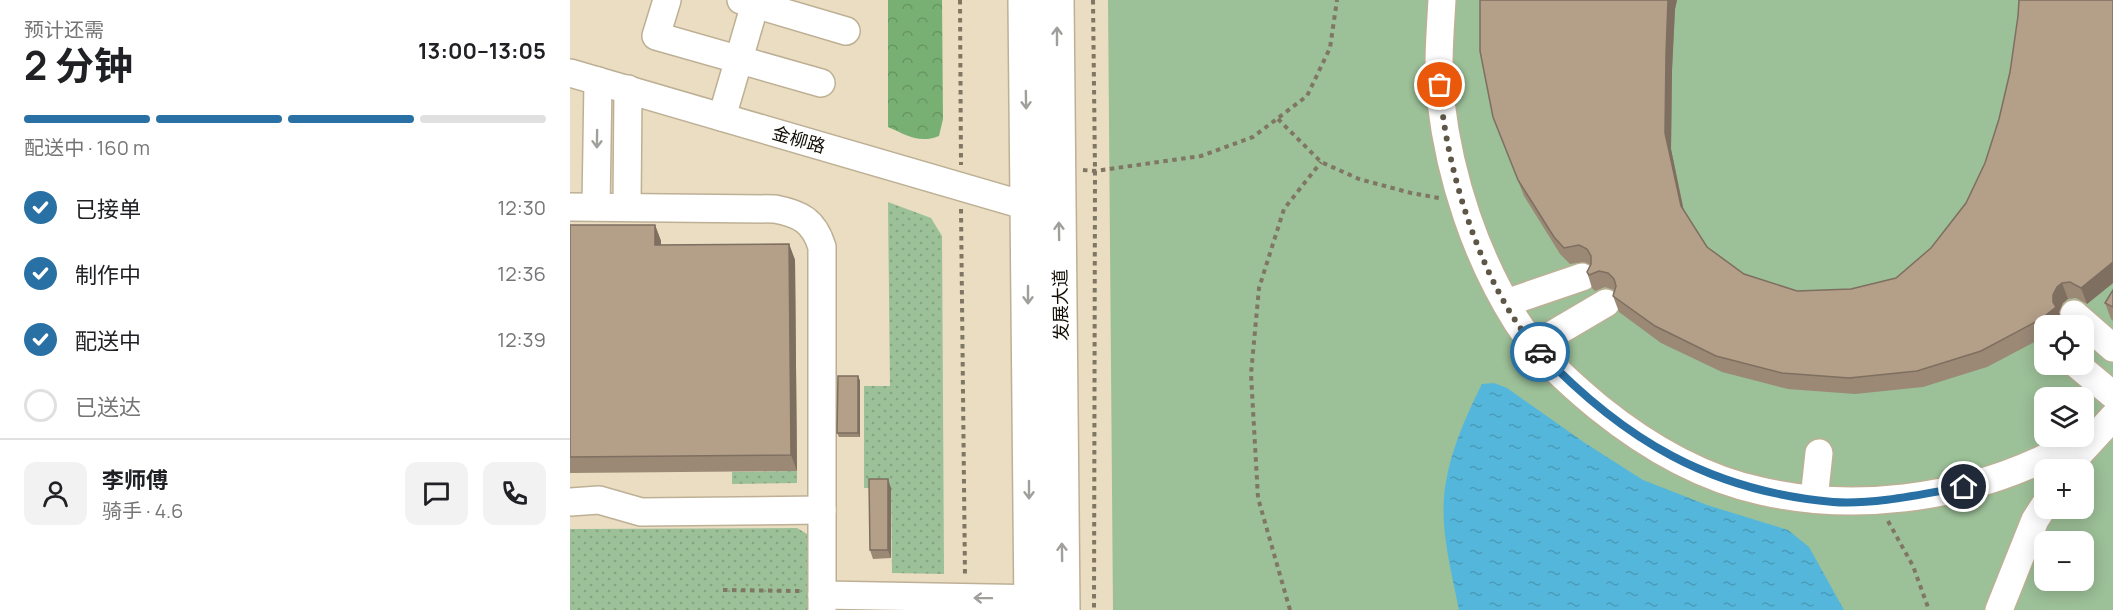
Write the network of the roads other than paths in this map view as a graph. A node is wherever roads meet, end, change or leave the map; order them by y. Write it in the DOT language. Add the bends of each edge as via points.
graph roads {
  1 [pos="667,0"];
  2 [pos="1025,0"];
  3 [pos="1057,0"];
  4 [pos="1442,0"];
  5 [pos="748,2"];
  6 [pos="846,32"];
  7 [pos="738,59"];
  8 [pos="570,73"];
  9 [pos="598,81"];
  10 [pos="820,83"];
  11 [pos="628,89"];
  12 [pos="722,117"];
  13 [pos="1027,206"];
  14 [pos="583,207"];
  15 [pos="627,207"];
  16 [pos="1582,277"];
  17 [pos="1506,303"];
  18 [pos="1606,303"];
  19 [pos="2074,314"];
  20 [pos="1533,346"];
  21 [pos="2113,348"];
  22 [pos="2089,375"];
  23 [pos="2113,395"];
  24 [pos="2113,417"];
  25 [pos="2094,429"];
  26 [pos="2064,447"];
  27 [pos="1819,453"];
  28 [pos="2076,459"];
  29 [pos="1814,499"];
  30 [pos="570,502"];
  31 [pos="822,510"];
  32 [pos="2036,519"];
  33 [pos="822,599"];
  34 [pos="1030,604"];
  35 [pos="1063,605"];
  36 [pos="1999,610"];
  1 -- 7 [label="street" via="656,36"];
  2 -- 13 [label="main road, 发展大道, one-way"];
  35 -- 3 [label="main road, 发展大道, one-way"];
  4 -- 17 [label="street" via="1438,53 1449,153 1489,274"];
  5 -- 6 [label="street"];
  5 -- 7 [label="street"];
  7 -- 10 [label="street"];
  7 -- 12 [label="street"];
  8 -- 9 [label="street, 金柳路"];
  9 -- 11 [label="street, 金柳路"];
  9 -- 14 [label="street, one-way"];
  11 -- 12 [label="street, 金柳路"];
  11 -- 15 [label="street"];
  12 -- 13 [label="street, 金柳路"];
  13 -- 34 [label="main road, 发展大道, one-way"];
  14 -- 15 [label="street"];
  15 -- 31 [label="street" via="775,209 807,220 817,231 822,247"];
  16 -- 17 [label="street"];
  17 -- 20 [label="street"];
  18 -- 20 [label="street"];
  19 -- 21 [label="street"];
  20 -- 29 [label="street" via="1579,392 1625,429 1661,451 1712,476 1751,488"];
  22 -- 23 [label="street"];
  24 -- 25 [label="street"];
  24 -- 28 [label="street"];
  26 -- 29 [label="street" via="2006,475 1964,487 1877,500"];
  27 -- 29 [label="street"];
  30 -- 31 [label="street" via="599,500 641,512"];
  31 -- 33 [label="street"];
  32 -- 36 [label="street"];
  34 -- 33 [label="street, one-way" via="965,598"];
  34 -- 35 [label="street"];
}
